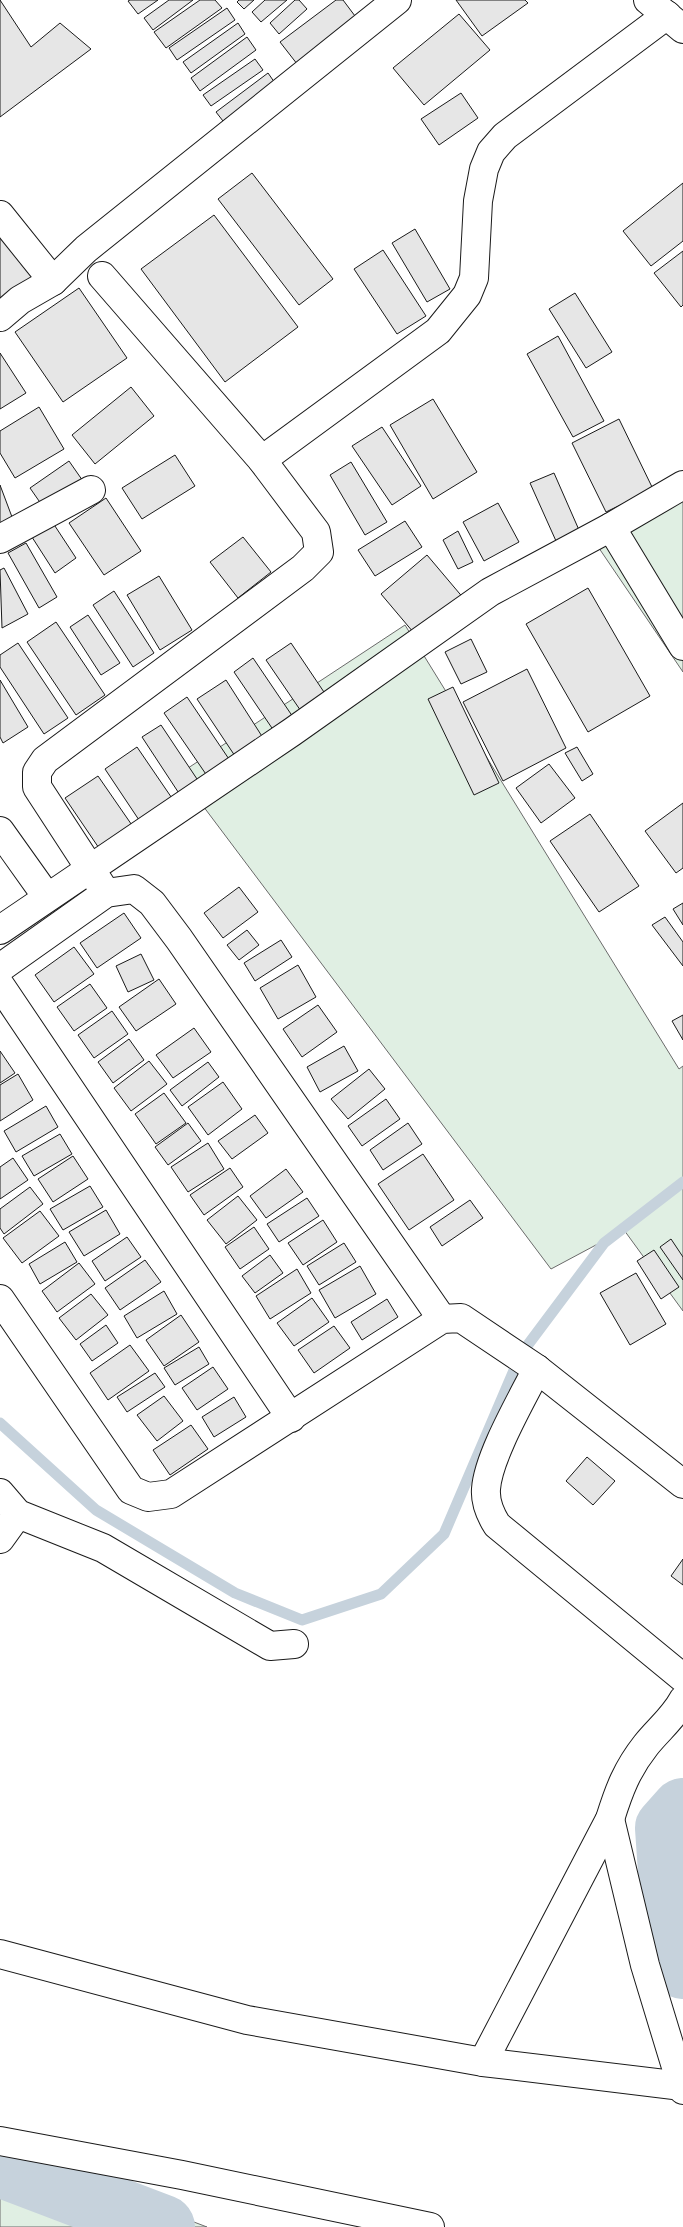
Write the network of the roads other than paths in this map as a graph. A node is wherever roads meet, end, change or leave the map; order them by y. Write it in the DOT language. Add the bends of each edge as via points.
graph roads {
  1 [pos="397,0"];
  2 [pos="666,14"];
  3 [pos="0,215"];
  4 [pos="102,276"];
  5 [pos="54,281"];
  6 [pos="0,317"];
  7 [pos="262,460"];
  8 [pos="683,485"];
  9 [pos="92,490"];
  10 [pos="611,527"];
  11 [pos="0,539"];
  12 [pos="683,646"];
  13 [pos="0,831"];
  14 [pos="91,870"];
  15 [pos="106,893"];
  16 [pos="47,897"];
  17 [pos="0,930"];
  18 [pos="0,968"];
  19 [pos="0,985"];
  20 [pos="0,1299"];
  21 [pos="451,1318"];
  22 [pos="532,1367"];
  23 [pos="291,1418"];
  24 [pos="683,1484"];
  25 [pos="0,1493"];
  26 [pos="18,1514"];
  27 [pos="0,1539"];
  28 [pos="294,1644"];
  29 [pos="683,1678"];
  30 [pos="683,1700"];
  31 [pos="610,1818"];
  32 [pos="0,1954"];
  33 [pos="483,2062"];
  34 [pos="682,2088"];
  35 [pos="0,2141"];
  36 [pos="430,2227"];
  1 -- 5 [label="street" via="86,249"];
  2 -- 7 [label="street" via="505,136 491,152 478,201 474,278 454,314 438,331"];
  3 -- 5 [label="street"];
  4 -- 7 [label="street"];
  5 -- 6 [label="street" via="20,300"];
  7 -- 14 [label="street" via="316,532 319,552 303,568 45,760 36,772 37,787"];
  8 -- 10 [label="street"];
  9 -- 11 [label="street"];
  10 -- 12 [label="street"];
  10 -- 14 [label="street" via="490,592"];
  13 -- 16 [label="street"];
  14 -- 15 [label="street"];
  14 -- 16 [label="street"];
  15 -- 18 [label="street"];
  15 -- 21 [label="street" via="134,889 152,903"];
  16 -- 17 [label="street"];
  19 -- 23 [label="street"];
  20 -- 23 [label="street" via="131,1490 148,1497 171,1494"];
  21 -- 22 [label="street"];
  21 -- 23 [label="street"];
  22 -- 24 [label="street"];
  22 -- 29 [label="street" via="493,1460 486,1489 488,1512 497,1525"];
  25 -- 26 [label="street"];
  26 -- 27 [label="street"];
  26 -- 28 [label="street" via="104,1548 270,1646"];
  30 -- 31 [label="street" via="646,1745 621,1783"];
  31 -- 33 [label="street"];
  31 -- 34 [label="street" via="645,1965"];
  32 -- 33 [label="street" via="247,2020"];
  33 -- 34 [label="street"];
  35 -- 36 [label="street"];
}
